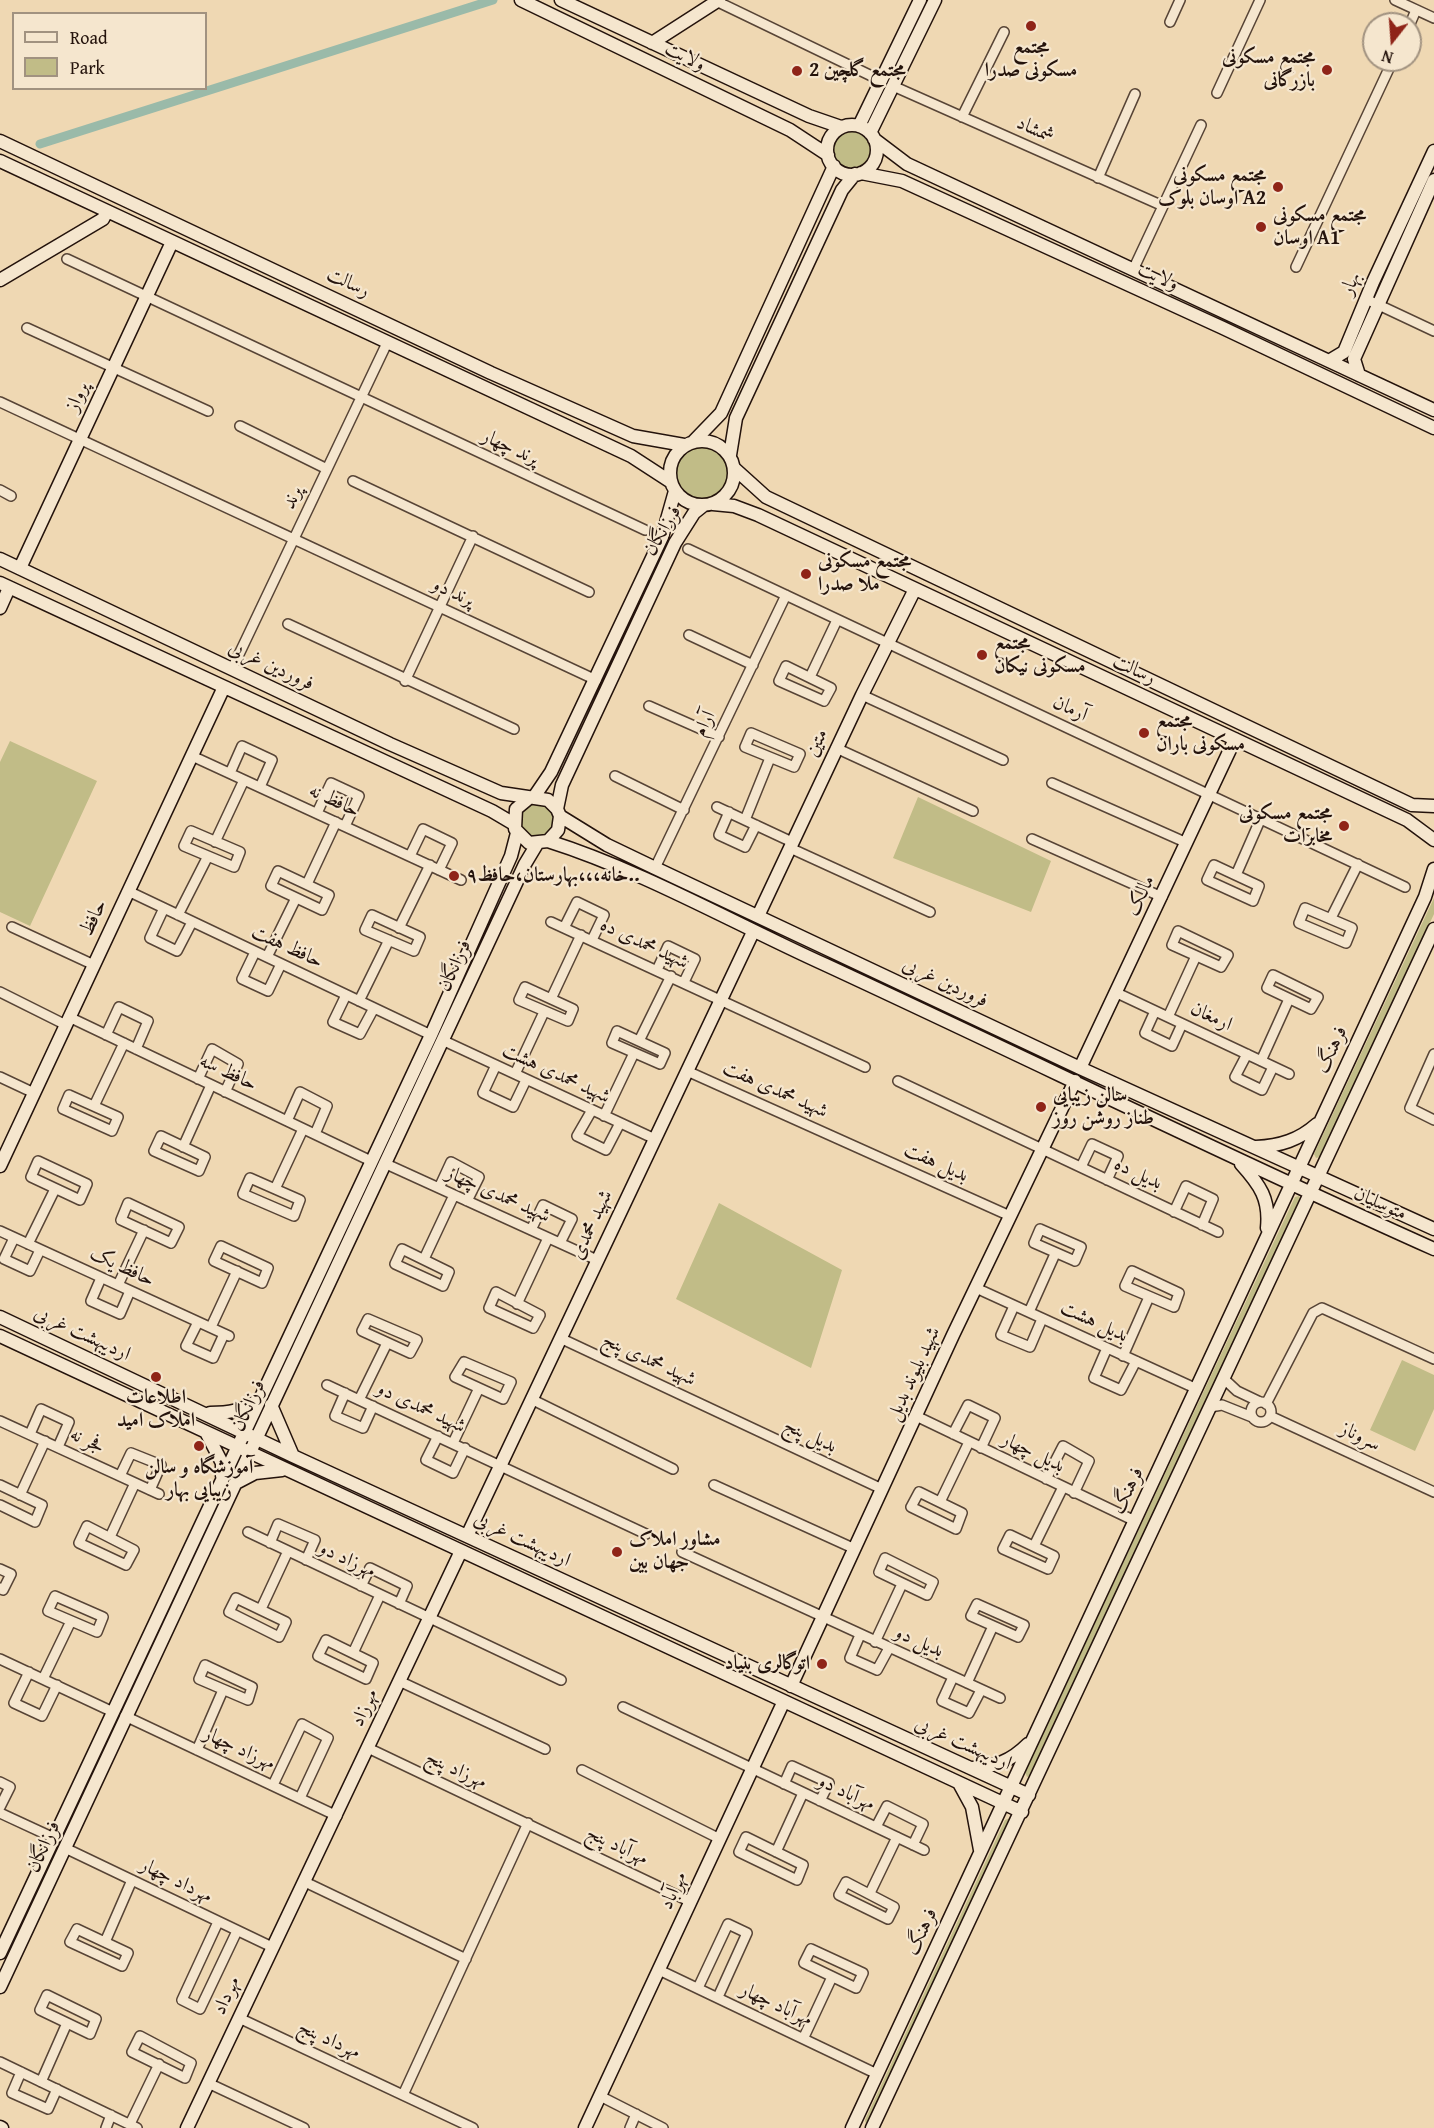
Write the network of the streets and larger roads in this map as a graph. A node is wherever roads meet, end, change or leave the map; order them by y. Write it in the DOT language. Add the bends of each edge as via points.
graph roads {
  1 [pos="521,0"];
  2 [pos="561,0"];
  3 [pos="716,0"];
  4 [pos="920,0"];
  5 [pos="935,0"];
  6 [pos="1180,0"];
  7 [pos="1260,0"];
  8 [pos="1395,0"];
  9 [pos="1416,10"];
  10 [pos="1434,18"];
  11 [pos="1170,22"];
  12 [pos="1004,32"];
  13 [pos="652,43"];
  14 [pos="1387,72"];
  15 [pos="887,83"];
  16 [pos="1216,93"];
  17 [pos="1135,94"];
  18 [pos="962,117"];
  19 [pos="1201,125"];
  20 [pos="841,127"];
  21 [pos="868,133"];
  22 [pos="0,141"];
  23 [pos="1434,151"];
  24 [pos="0,161"];
  25 [pos="831,161"];
  26 [pos="858,174"];
  27 [pos="1098,178"];
  28 [pos="1434,180"];
  29 [pos="1163,206"];
  30 [pos="107,211"];
  31 [pos="172,242"];
  32 [pos="67,259"];
  33 [pos="1296,267"];
  34 [pos="1133,270"];
  35 [pos="0,280"];
  36 [pos="147,295"];
  37 [pos="1366,299"];
  38 [pos="1378,304"];
  39 [pos="27,327"];
  40 [pos="1434,331"];
  41 [pos="387,342"];
  42 [pos="1329,361"];
  43 [pos="113,368"];
  44 [pos="1359,375"];
  45 [pos="362,397"];
  46 [pos="0,402"];
  47 [pos="1434,410"];
  48 [pos="208,411"];
  49 [pos="240,426"];
  50 [pos="1434,429"];
  51 [pos="79,440"];
  52 [pos="689,443"];
  53 [pos="730,455"];
  54 [pos="327,469"];
  55 [pos="735,469"];
  56 [pos="353,481"];
  57 [pos="673,486"];
  58 [pos="0,490"];
  59 [pos="11,496"];
  60 [pos="709,505"];
  61 [pos="645,530"];
  62 [pos="473,537"];
  63 [pos="294,540"];
  64 [pos="688,549"];
  65 [pos="0,559"];
  66 [pos="20,568"];
  67 [pos="5,585"];
  68 [pos="915,589"];
  69 [pos="589,592"];
  70 [pos="786,595"];
  71 [pos="440,606"];
  72 [pos="0,608"];
  73 [pos="837,620"];
  74 [pos="288,624"];
  75 [pos="689,635"];
  76 [pos="888,643"];
  77 [pos="753,665"];
  78 [pos="232,669"];
  79 [pos="810,677"];
  80 [pos="596,680"];
  81 [pos="405,681"];
  82 [pos="224,687"];
  83 [pos="862,695"];
  84 [pos="649,706"];
  85 [pos="514,729"];
  86 [pos="719,736"];
  87 [pos="1235,739"];
  88 [pos="836,748"];
  89 [pos="192,756"];
  90 [pos="770,758"];
  91 [pos="1003,760"];
  92 [pos="230,773"];
  93 [pos="615,776"];
  94 [pos="244,780"];
  95 [pos="1052,783"];
  96 [pos="260,787"];
  97 [pos="1210,794"];
  98 [pos="531,798"];
  99 [pos="717,807"];
  100 [pos="1434,807"];
  101 [pos="684,810"];
  102 [pos="973,811"];
  103 [pos="559,812"];
  104 [pos="729,812"];
  105 [pos="317,813"];
  106 [pos="1261,818"];
  107 [pos="745,820"];
  108 [pos="341,824"];
  109 [pos="756,825"];
  110 [pos="515,829"];
  111 [pos="1032,839"];
  112 [pos="1434,840"];
  113 [pos="215,842"];
  114 [pos="543,843"];
  115 [pos="1187,843"];
  116 [pos="791,845"];
  117 [pos="208,856"];
  118 [pos="410,856"];
  119 [pos="1358,864"];
  120 [pos="434,868"];
  121 [pos="656,868"];
  122 [pos="1434,869"];
  123 [pos="1236,874"];
  124 [pos="461,880"];
  125 [pos="307,884"];
  126 [pos="1405,887"];
  127 [pos="128,891"];
  128 [pos="1162,897"];
  129 [pos="296,898"];
  130 [pos="164,908"];
  131 [pos="930,912"];
  132 [pos="178,915"];
  133 [pos="758,916"];
  134 [pos="1331,918"];
  135 [pos="192,922"];
  136 [pos="551,922"];
  137 [pos="12,927"];
  138 [pos="399,928"];
  139 [pos="564,928"];
  140 [pos="1434,929"];
  141 [pos="753,932"];
  142 [pos="581,935"];
  143 [pos="388,940"];
  144 [pos="592,940"];
  145 [pos="255,952"];
  146 [pos="1196,956"];
  147 [pos="267,957"];
  148 [pos="281,964"];
  149 [pos="94,965"];
  150 [pos="657,970"];
  151 [pos="671,976"];
  152 [pos="684,982"];
  153 [pos="0,992"];
  154 [pos="1117,993"];
  155 [pos="346,995"];
  156 [pos="551,999"];
  157 [pos="721,999"];
  158 [pos="1289,999"];
  159 [pos="359,1001"];
  160 [pos="374,1008"];
  161 [pos="1155,1011"];
  162 [pos="544,1012"];
  163 [pos="1168,1017"];
  164 [pos="68,1021"];
  165 [pos="1182,1024"];
  166 [pos="106,1035"];
  167 [pos="436,1038"];
  168 [pos="639,1041"];
  169 [pos="124,1043"];
  170 [pos="136,1049"];
  171 [pos="634,1053"];
  172 [pos="1246,1054"];
  173 [pos="1434,1054"];
  174 [pos="1261,1061"];
  175 [pos="496,1065"];
  176 [pos="865,1067"];
  177 [pos="1274,1067"];
  178 [pos="1080,1068"];
  179 [pos="687,1071"];
  180 [pos="515,1074"];
  181 [pos="1289,1074"];
  182 [pos="0,1077"];
  183 [pos="198,1079"];
  184 [pos="526,1080"];
  185 [pos="898,1081"];
  186 [pos="1075,1081"];
  187 [pos="212,1085"];
  188 [pos="225,1092"];
  189 [pos="34,1094"];
  190 [pos="94,1106"];
  191 [pos="592,1110"];
  192 [pos="604,1116"];
  193 [pos="1322,1119"];
  194 [pos="1434,1120"];
  195 [pos="287,1121"];
  196 [pos="620,1124"];
  197 [pos="303,1129"];
  198 [pos="315,1134"];
  199 [pos="655,1139"];
  200 [pos="847,1143"];
  201 [pos="183,1147"];
  202 [pos="1254,1148"];
  203 [pos="1042,1149"];
  204 [pos="2,1158"];
  205 [pos="1237,1158"];
  206 [pos="371,1161"];
  207 [pos="384,1163"];
  208 [pos="1081,1167"];
  209 [pos="1298,1168"];
  210 [pos="1317,1177"];
  211 [pos="1107,1180"];
  212 [pos="1291,1184"];
  213 [pos="439,1188"];
  214 [pos="55,1189"];
  215 [pos="275,1189"];
  216 [pos="1310,1194"];
  217 [pos="454,1195"];
  218 [pos="467,1201"];
  219 [pos="1174,1212"];
  220 [pos="1010,1216"];
  221 [pos="1202,1225"];
  222 [pos="1434,1229"];
  223 [pos="144,1230"];
  224 [pos="531,1230"];
  225 [pos="0,1231"];
  226 [pos="1218,1232"];
  227 [pos="1266,1237"];
  228 [pos="14,1238"];
  229 [pos="548,1238"];
  230 [pos="560,1243"];
  231 [pos="28,1244"];
  232 [pos="40,1250"];
  233 [pos="1434,1250"];
  234 [pos="1055,1254"];
  235 [pos="424,1259"];
  236 [pos="597,1260"];
  237 [pos="237,1271"];
  238 [pos="101,1278"];
  239 [pos="118,1286"];
  240 [pos="976,1288"];
  241 [pos="130,1291"];
  242 [pos="1149,1296"];
  243 [pos="516,1304"];
  244 [pos="1014,1306"];
  245 [pos="1029,1312"];
  246 [pos="0,1317"];
  247 [pos="1042,1318"];
  248 [pos="198,1322"];
  249 [pos="211,1328"];
  250 [pos="0,1336"];
  251 [pos="560,1338"];
  252 [pos="387,1343"];
  253 [pos="1107,1348"];
  254 [pos="1123,1356"];
  255 [pos="1434,1359"];
  256 [pos="1136,1361"];
  257 [pos="1223,1378"];
  258 [pos="327,1385"];
  259 [pos="479,1388"];
  260 [pos="1197,1389"];
  261 [pos="345,1393"];
  262 [pos="531,1399"];
  263 [pos="359,1400"];
  264 [pos="265,1402"];
  265 [pos="1263,1403"];
  266 [pos="373,1406"];
  267 [pos="1210,1407"];
  268 [pos="205,1414"];
  269 [pos="723,1415"];
  270 [pos="916,1416"];
  271 [pos="1270,1416"];
  272 [pos="1252,1417"];
  273 [pos="0,1420"];
  274 [pos="207,1432"];
  275 [pos="30,1434"];
  276 [pos="953,1434"];
  277 [pos="250,1435"];
  278 [pos="438,1436"];
  279 [pos="45,1442"];
  280 [pos="969,1442"];
  281 [pos="453,1443"];
  282 [pos="58,1447"];
  283 [pos="465,1448"];
  284 [pos="981,1448"];
  285 [pos="243,1450"];
  286 [pos="293,1456"];
  287 [pos="500,1464"];
  288 [pos="673,1469"];
  289 [pos="285,1470"];
  290 [pos="120,1476"];
  291 [pos="1046,1479"];
  292 [pos="228,1482"];
  293 [pos="135,1483"];
  294 [pos="0,1485"];
  295 [pos="714,1485"];
  296 [pos="1063,1487"];
  297 [pos="882,1489"];
  298 [pos="1434,1492"];
  299 [pos="1074,1493"];
  300 [pos="20,1495"];
  301 [pos="940,1502"];
  302 [pos="0,1505"];
  303 [pos="1135,1521"];
  304 [pos="249,1532"];
  305 [pos="646,1533"];
  306 [pos="467,1536"];
  307 [pos="110,1537"];
  308 [pos="270,1543"];
  309 [pos="1034,1546"];
  310 [pos="855,1549"];
  311 [pos="288,1551"];
  312 [pos="461,1551"];
  313 [pos="682,1552"];
  314 [pos="306,1560"];
  315 [pos="0,1569"];
  316 [pos="902,1584"];
  317 [pos="361,1586"];
  318 [pos="0,1588"];
  319 [pos="380,1595"];
  320 [pos="399,1604"];
  321 [pos="261,1610"];
  322 [pos="628,1611"];
  323 [pos="431,1618"];
  324 [pos="823,1618"];
  325 [pos="71,1621"];
  326 [pos="622,1626"];
  327 [pos="993,1626"];
  328 [pos="860,1635"];
  329 [pos="875,1642"];
  330 [pos="889,1648"];
  331 [pos="352,1653"];
  332 [pos="0,1659"];
  333 [pos="29,1672"];
  334 [pos="953,1677"];
  335 [pos="43,1679"];
  336 [pos="561,1680"];
  337 [pos="399,1681"];
  338 [pos="967,1683"];
  339 [pos="57,1685"];
  340 [pos="791,1686"];
  341 [pos="223,1690"];
  342 [pos="981,1690"];
  343 [pos="1000,1698"];
  344 [pos="783,1703"];
  345 [pos="623,1707"];
  346 [pos="113,1712"];
  347 [pos="125,1716"];
  348 [pos="1032,1739"];
  349 [pos="368,1748"];
  350 [pos="545,1749"];
  351 [pos="197,1750"];
  352 [pos="968,1768"];
  353 [pos="753,1769"];
  354 [pos="582,1770"];
  355 [pos="0,1782"];
  356 [pos="784,1784"];
  357 [pos="959,1784"];
  358 [pos="273,1785"];
  359 [pos="1011,1788"];
  360 [pos="803,1793"];
  361 [pos="1029,1795"];
  362 [pos="300,1797"];
  363 [pos="820,1801"];
  364 [pos="1004,1804"];
  365 [pos="0,1807"];
  366 [pos="1022,1812"];
  367 [pos="0,1814"];
  368 [pos="337,1816"];
  369 [pos="528,1824"];
  370 [pos="876,1827"];
  371 [pos="897,1837"];
  372 [pos="54,1838"];
  373 [pos="720,1839"];
  374 [pos="913,1845"];
  375 [pos="65,1848"];
  376 [pos="924,1850"];
  377 [pos="776,1852"];
  378 [pos="980,1854"];
  379 [pos="132,1880"];
  380 [pos="305,1882"];
  381 [pos="870,1893"];
  382 [pos="691,1902"];
  383 [pos="218,1922"];
  384 [pos="237,1931"];
  385 [pos="105,1942"];
  386 [pos="272,1947"];
  387 [pos="0,1953"];
  388 [pos="466,1959"];
  389 [pos="659,1970"];
  390 [pos="832,1977"];
  391 [pos="0,1987"];
  392 [pos="698,1988"];
  393 [pos="718,1998"];
  394 [pos="239,2018"];
  395 [pos="67,2023"];
  396 [pos="804,2037"];
  397 [pos="0,2062"];
  398 [pos="159,2064"];
  399 [pos="21,2072"];
  400 [pos="878,2074"];
  401 [pos="41,2082"];
  402 [pos="208,2083"];
  403 [pos="57,2090"];
  404 [pos="403,2095"];
  405 [pos="600,2096"];
  406 [pos="636,2114"];
  407 [pos="111,2115"];
  408 [pos="134,2126"];
  409 [pos="660,2127"];
  410 [pos="106,2128"];
  411 [pos="187,2128"];
  412 [pos="304,2128"];
  413 [pos="473,2128"];
  414 [pos="585,2128"];
  415 [pos="630,2128"];
  416 [pos="852,2128"];
  417 [pos="872,2128"];
  1 -- 25 [label="street, ولایت" via="790,130"];
  2 -- 13 [label="street, ولایت"];
  3 -- 13 [label="street"];
  3 -- 15 [label="street, شمشاد"];
  4 -- 15 [label="street"];
  5 -- 15 [label="street"];
  6 -- 11 [label="street"];
  7 -- 16 [label="street"];
  8 -- 9 [label="street"];
  9 -- 10 [label="street"];
  12 -- 18 [label="street"];
  13 -- 20 [label="street, ولایت"];
  14 -- 33 [label="street"];
  15 -- 18 [label="street, شمشاد"];
  15 -- 21 [label="street"];
  17 -- 27 [label="street"];
  18 -- 27 [label="street, شمشاد"];
  19 -- 29 [label="street"];
  20 -- 21 [label="street"];
  20 -- 25 [label="street" via="829,139"];
  21 -- 26 [label="street" via="875,159"];
  21 -- 34 [label="street, ولایت" via="907,164"];
  22 -- 52 [label="street, رسالت" via="633,436"];
  23 -- 37 [label="street, بهار"];
  24 -- 30 [label="street, رسالت"];
  25 -- 26 [label="street" via="843,173"];
  25 -- 52 [label="street" via="721,413"];
  26 -- 50 [label="street, ولایت" via="903,181"];
  26 -- 53 [label="street" via="842,190 736,418"];
  27 -- 29 [label="street, شمشاد"];
  28 -- 38 [label="street, بهار"];
  29 -- 34 [label="street"];
  30 -- 31 [label="street, رسالت"];
  30 -- 35 [label="street" via="103,219"];
  31 -- 36 [label="street, پرواز"];
  31 -- 41 [label="street, رسالت"];
  32 -- 36 [label="street, پرند چهار"];
  34 -- 42 [label="street, ولایت"];
  36 -- 43 [label="street, پرواز"];
  36 -- 45 [label="street, پرند چهار"];
  37 -- 38 [label="street"];
  37 -- 42 [label="street, بهار" via="1344,352"];
  38 -- 40 [label="street"];
  38 -- 44 [label="street, بهار" via="1354,359"];
  39 -- 43 [label="street"];
  41 -- 45 [label="street, پرند"];
  41 -- 57 [label="street, رسالت" via="631,456"];
  42 -- 44 [label="street, ولایت"];
  43 -- 48 [label="street"];
  43 -- 51 [label="street, پرواز"];
  44 -- 47 [label="street, ولایت"];
  45 -- 54 [label="street, پرند"];
  45 -- 61 [label="street, پرند چهار"];
  46 -- 51 [label="street, پرند دو"];
  49 -- 54 [label="street"];
  51 -- 63 [label="street, پرند دو"];
  51 -- 66 [label="street, پرواز"];
  52 -- 53 [label="street" via="711,441"];
  52 -- 57 [label="street" via="672,461"];
  53 -- 55 [label="street"];
  54 -- 63 [label="street, پرند"];
  55 -- 60 [label="street" via="729,492"];
  55 -- 100 [label="street, رسالت" via="766,497 798,513 1412,805"];
  56 -- 62 [label="street"];
  57 -- 60 [label="street" via="693,504"];
  57 -- 80 [label="street, فرزانگان" via="662,537"];
  58 -- 59 [label="street"];
  60 -- 68 [label="street, رسالت" via="734,507 758,515"];
  60 -- 103 [label="street, فرزانگان" via="694,513 675,543 562,785"];
  62 -- 69 [label="street"];
  62 -- 71 [label="street"];
  63 -- 71 [label="street, پرند دو"];
  63 -- 78 [label="street, پرند"];
  64 -- 70 [label="street, آرمان"];
  65 -- 66 [label="street, فروردین غربی"];
  66 -- 78 [label="street, فروردین غربی"];
  67 -- 72 [label="street"];
  67 -- 82 [label="street, فروردین غربی"];
  68 -- 76 [label="street, متین"];
  68 -- 87 [label="street, رسالت"];
  70 -- 73 [label="street, آرمان"];
  70 -- 77 [label="street, آرام"];
  71 -- 80 [label="street, پرند دو"];
  71 -- 81 [label="street"];
  73 -- 76 [label="street, آرمان"];
  73 -- 79 [label="street"];
  74 -- 81 [label="street"];
  75 -- 77 [label="street"];
  76 -- 83 [label="street, متین"];
  76 -- 97 [label="street, آرمان"];
  77 -- 86 [label="street, آرام"];
  78 -- 98 [label="street, فروردین غربی" via="501,793"];
  79 -- 79 [label="street" via="786,666 779,681 824,701 831,688"];
  80 -- 98 [label="street, فرزانگان" via="551,772"];
  81 -- 85 [label="street"];
  82 -- 89 [label="street, حافظ"];
  82 -- 110 [label="street, فروردین غربی" via="492,811"];
  83 -- 88 [label="street, متین"];
  83 -- 91 [label="street"];
  84 -- 86 [label="street"];
  86 -- 101 [label="street, آرام"];
  87 -- 97 [label="street, مالک"];
  87 -- 112 [label="street, رسالت" via="1407,820"];
  88 -- 102 [label="street"];
  88 -- 116 [label="street, متین"];
  89 -- 92 [label="street, حافظ نه"];
  89 -- 127 [label="street, حافظ"];
  90 -- 90 [label="street" via="745,747 751,733 800,754 794,767"];
  90 -- 107 [label="street"];
  92 -- 94 [label="street, حافظ نه"];
  92 -- 96 [label="street" via="242,746 272,760"];
  93 -- 101 [label="street"];
  94 -- 96 [label="street, حافظ نه"];
  94 -- 113 [label="street"];
  95 -- 115 [label="street"];
  96 -- 105 [label="street, حافظ نه"];
  97 -- 106 [label="street, آرمان"];
  97 -- 115 [label="street, مالک"];
  98 -- 103 [label="street" via="548,800"];
  98 -- 110 [label="street" via="516,809"];
  99 -- 104 [label="street"];
  101 -- 121 [label="street, آرام"];
  103 -- 114 [label="street" via="558,831"];
  103 -- 121 [label="street, فروردین غربی" via="607,845"];
  104 -- 107 [label="street"];
  104 -- 109 [label="street" via="719,835 745,847"];
  105 -- 108 [label="street, حافظ نه"];
  105 -- 108 [label="street" via="331,783 359,796"];
  106 -- 119 [label="street, آرمان"];
  106 -- 123 [label="street"];
  107 -- 109 [label="street"];
  108 -- 118 [label="street, حافظ نه"];
  108 -- 125 [label="street"];
  109 -- 116 [label="street"];
  110 -- 114 [label="street" via="529,843"];
  110 -- 167 [label="street, فرزانگان" via="511,856"];
  111 -- 128 [label="street"];
  113 -- 117 [label="street" via="190,831 184,846"];
  113 -- 117 [label="street" via="240,852 234,867"];
  114 -- 141 [label="street, فروردین غربی" via="642,879"];
  114 -- 167 [label="street, فرزانگان"];
  115 -- 128 [label="street, مالک"];
  116 -- 131 [label="street"];
  116 -- 133 [label="street, متین"];
  117 -- 132 [label="street"];
  118 -- 120 [label="street, حافظ نه"];
  118 -- 120 [label="street" via="423,830 452,843"];
  119 -- 126 [label="street, آرمان"];
  119 -- 134 [label="street"];
  120 -- 124 [label="street, حافظ نه"];
  120 -- 138 [label="street"];
  121 -- 133 [label="street, فروردین غربی"];
  122 -- 193 [label="street, فرهنگ" via="1425,897"];
  123 -- 123 [label="street" via="1214,865 1207,880 1253,901 1259,886"];
  125 -- 129 [label="street" via="329,895 322,910"];
  125 -- 129 [label="street" via="278,871 271,886"];
  127 -- 130 [label="street, حافظ هفت"];
  127 -- 149 [label="street, حافظ"];
  128 -- 154 [label="street, مالک"];
  129 -- 147 [label="street"];
  130 -- 132 [label="street, حافظ هفت"];
  130 -- 135 [label="street" via="150,938 177,951"];
  132 -- 135 [label="street, حافظ هفت"];
  133 -- 178 [label="street, فروردین غربی"];
  134 -- 134 [label="street" via="1305,908 1299,924 1346,943 1352,928"];
  135 -- 145 [label="street, حافظ هفت"];
  136 -- 139 [label="street, شهید محمدی ده"];
  137 -- 149 [label="street"];
  138 -- 143 [label="street" via="420,937 414,951"];
  138 -- 143 [label="street" via="372,915 365,930"];
  139 -- 142 [label="street, شهید محمدی ده"];
  139 -- 144 [label="street" via="577,902 604,915"];
  140 -- 210 [label="street, فرهنگ"];
  141 -- 157 [label="street, شهید محمدی"];
  141 -- 186 [label="street, فروردین غربی"];
  142 -- 144 [label="street, شهید محمدی ده"];
  142 -- 156 [label="street"];
  143 -- 159 [label="street"];
  144 -- 150 [label="street, شهید محمدی ده"];
  145 -- 147 [label="street, حافظ هفت"];
  145 -- 148 [label="street" via="242,978 268,991"];
  146 -- 146 [label="street" via="1172,945 1179,931 1228,955 1221,967"];
  146 -- 163 [label="street"];
  147 -- 148 [label="street, حافظ هفت"];
  148 -- 155 [label="street, حافظ هفت"];
  149 -- 164 [label="street, حافظ"];
  150 -- 151 [label="street, شهید محمدی ده"];
  150 -- 152 [label="street" via="668,946 695,959"];
  151 -- 152 [label="street, شهید محمدی ده"];
  151 -- 168 [label="street"];
  152 -- 157 [label="street, شهید محمدی ده"];
  153 -- 164 [label="street, حافظ سه"];
  154 -- 161 [label="street, ارمغان"];
  154 -- 178 [label="street, مالک"];
  155 -- 159 [label="street, حافظ هفت"];
  155 -- 160 [label="street" via="333,1022 360,1034"];
  156 -- 162 [label="street" via="573,1011 567,1022"];
  156 -- 162 [label="street" via="525,987 518,999"];
  157 -- 176 [label="street, شهید محمدی ده"];
  157 -- 179 [label="street, شهید محمدی"];
  158 -- 158 [label="street" via="1267,988 1273,975 1318,996 1311,1009"];
  158 -- 174 [label="street"];
  159 -- 160 [label="street, حافظ هفت"];
  160 -- 167 [label="street, حافظ هفت"];
  161 -- 163 [label="street, ارمغان"];
  161 -- 165 [label="street" via="1145,1033 1172,1046"];
  162 -- 180 [label="street"];
  163 -- 165 [label="street, ارمغان"];
  164 -- 166 [label="street, حافظ سه"];
  164 -- 189 [label="street, حافظ"];
  165 -- 172 [label="street, ارمغان"];
  166 -- 169 [label="street, حافظ سه"];
  166 -- 170 [label="street" via="119,1007 148,1021"];
  167 -- 175 [label="street, شهید محمدی هشت"];
  167 -- 206 [label="street, فرزانگان"];
  167 -- 207 [label="street, فرزانگان"];
  168 -- 171 [label="street" via="617,1031 612,1042"];
  168 -- 171 [label="street" via="665,1054 659,1065"];
  169 -- 170 [label="street, حافظ سه"];
  169 -- 190 [label="street"];
  170 -- 183 [label="street, حافظ سه"];
  171 -- 192 [label="street"];
  172 -- 174 [label="street, ارمغان"];
  172 -- 177 [label="street" via="1236,1077 1262,1090"];
  173 -- 194 [label="street" via="1410,1108"];
  174 -- 177 [label="street, ارمغان"];
  175 -- 180 [label="street, شهید محمدی هشت"];
  175 -- 184 [label="street" via="483,1093 513,1107"];
  177 -- 181 [label="street, ارمغان"];
  178 -- 202 [label="street, فروردین غربی"];
  179 -- 199 [label="street, شهید محمدی"];
  179 -- 200 [label="street, شهید محمدی هفت"];
  180 -- 184 [label="street, شهید محمدی هشت"];
  182 -- 189 [label="street"];
  183 -- 187 [label="street, حافظ سه"];
  183 -- 188 [label="street" via="212,1049 238,1064"];
  184 -- 191 [label="street, شهید محمدی هشت"];
  185 -- 203 [label="street, بدیل ده"];
  186 -- 203 [label="street, شهید بلیوند بدیل"];
  186 -- 205 [label="street, فروردین غربی"];
  187 -- 188 [label="street, حافظ سه"];
  187 -- 201 [label="street"];
  188 -- 195 [label="street, حافظ سه"];
  189 -- 204 [label="street, حافظ"];
  190 -- 190 [label="street" via="118,1117 112,1131 63,1109 69,1095"];
  191 -- 192 [label="street, شهید محمدی هشت"];
  191 -- 196 [label="street" via="577,1136 606,1150"];
  192 -- 196 [label="street, شهید محمدی هشت"];
  193 -- 202 [label="street" via="1289,1142"];
  193 -- 209 [label="street, فرهنگ"];
  195 -- 197 [label="street, حافظ سه"];
  195 -- 198 [label="street" via="300,1092 327,1106"];
  196 -- 199 [label="street, شهید محمدی هشت"];
  197 -- 198 [label="street, حافظ سه"];
  197 -- 215 [label="street"];
  198 -- 206 [label="street, حافظ سه"];
  199 -- 236 [label="street, شهید محمدی"];
  200 -- 220 [label="street, بدیل هفت"];
  201 -- 201 [label="street" via="206,1157 199,1171 154,1151 160,1136"];
  202 -- 209 [label="street, فروردین غربی"];
  203 -- 208 [label="street, بدیل ده"];
  203 -- 220 [label="street, شهید بلیوند بدیل"];
  205 -- 212 [label="street, فروردین غربی"];
  205 -- 227 [label="street" via="1264,1195 1269,1210"];
  206 -- 264 [label="street, فرزانگان"];
  207 -- 213 [label="street, شهید محمدی چهار"];
  207 -- 264 [label="street, فرزانگان"];
  208 -- 211 [label="street, بدیل ده"];
  208 -- 211 [label="street" via="1092,1144 1118,1156"];
  209 -- 210 [label="street, فروردین غربی"];
  209 -- 212 [label="street, فرهنگ"];
  210 -- 216 [label="street, فرهنگ"];
  210 -- 222 [label="street, متوسلیان"];
  211 -- 219 [label="street, بدیل ده"];
  212 -- 216 [label="street, فروردین غربی"];
  212 -- 227 [label="street, فرهنگ"];
  213 -- 217 [label="street, شهید محمدی چهار"];
  213 -- 218 [label="street" via="451,1162 479,1177"];
  214 -- 214 [label="street" via="31,1177 38,1161 87,1184 80,1200"];
  214 -- 231 [label="street"];
  215 -- 215 [label="street" via="300,1200 294,1216 243,1194 250,1178"];
  216 -- 233 [label="street, متوسلیان"];
  216 -- 257 [label="street, فرهنگ"];
  217 -- 218 [label="street, شهید محمدی چهار"];
  217 -- 235 [label="street"];
  218 -- 224 [label="street, شهید محمدی چهار"];
  219 -- 221 [label="street, بدیل ده"];
  219 -- 221 [label="street" via="1186,1186 1195,1190 1213,1199"];
  220 -- 240 [label="street, شهید بلیوند بدیل"];
  221 -- 226 [label="street, بدیل ده"];
  223 -- 223 [label="street" via="121,1220 128,1203 178,1227 171,1243"];
  223 -- 239 [label="street"];
  224 -- 229 [label="street, شهید محمدی چهار"];
  224 -- 230 [label="street" via="543,1205 572,1219"];
  225 -- 228 [label="street, حافظ یک"];
  227 -- 260 [label="street, فرهنگ"];
  228 -- 231 [label="street, حافظ یک"];
  228 -- 232 [label="street" via="4,1259 30,1271"];
  229 -- 230 [label="street, شهید محمدی چهار"];
  229 -- 243 [label="street"];
  230 -- 236 [label="street, شهید محمدی چهار"];
  231 -- 232 [label="street, حافظ یک"];
  232 -- 238 [label="street, حافظ یک"];
  234 -- 234 [label="street" via="1034,1244 1040,1228 1082,1247 1075,1262"];
  234 -- 245 [label="street"];
  235 -- 235 [label="street" via="402,1249 395,1264 443,1286 449,1272"];
  236 -- 251 [label="street, شهید محمدی"];
  237 -- 237 [label="street" via="214,1261 221,1246 268,1268 262,1283"];
  237 -- 249 [label="street"];
  238 -- 239 [label="street, حافظ یک"];
  238 -- 241 [label="street" via="91,1301 120,1314"];
  239 -- 241 [label="street, حافظ یک"];
  240 -- 244 [label="street, بدیل هشت"];
  240 -- 270 [label="street, شهید بلیوند بدیل"];
  241 -- 248 [label="street, حافظ یک"];
  242 -- 242 [label="street" via="1125,1286 1132,1271 1179,1293 1174,1307"];
  242 -- 254 [label="street"];
  243 -- 243 [label="street" via="496,1292 489,1308 533,1328 540,1315"];
  244 -- 245 [label="street, بدیل هشت"];
  244 -- 247 [label="street" via="1001,1335 1030,1347"];
  245 -- 247 [label="street, بدیل هشت"];
  246 -- 268 [label="street, اردیبهشت غربی"];
  247 -- 253 [label="street, بدیل هشت"];
  248 -- 249 [label="street, حافظ یک"];
  248 -- 249 [label="street, حافظ یک" via="186,1346 213,1358 227,1335"];
  250 -- 274 [label="street, اردیبهشت غربی"];
  251 -- 262 [label="street, شهید محمدی"];
  251 -- 269 [label="street, شهید محمدی پنج"];
  252 -- 252 [label="street" via="362,1331 369,1319 417,1340 410,1353"];
  252 -- 263 [label="street"];
  253 -- 254 [label="street, بدیل هشت"];
  253 -- 256 [label="street" via="1094,1378 1121,1390"];
  254 -- 256 [label="street, بدیل هشت"];
  255 -- 265 [label="street" via="1322,1308 1313,1313"];
  256 -- 260 [label="street, بدیل هشت"];
  257 -- 265 [label="street" via="1237,1391"];
  257 -- 267 [label="street, فرهنگ"];
  258 -- 261 [label="street, شهید محمدی دو"];
  259 -- 259 [label="street" via="455,1377 464,1362 511,1382 502,1399"];
  259 -- 281 [label="street"];
  260 -- 303 [label="street, فرهنگ"];
  261 -- 263 [label="street, شهید محمدی دو"];
  261 -- 266 [label="street" via="335,1416 363,1428"];
  262 -- 287 [label="street, شهید محمدی"];
  262 -- 288 [label="street"];
  263 -- 266 [label="street, شهید محمدی دو"];
  264 -- 268 [label="street" via="229,1413"];
  264 -- 277 [label="street, فرزانگان"];
  264 -- 286 [label="street"];
  265 -- 271 [label="street" via="1270,1409"];
  265 -- 272 [label="street" via="1252,1407"];
  266 -- 278 [label="street, شهید محمدی دو"];
  267 -- 272 [label="street" via="1222,1405"];
  267 -- 361 [label="street, فرهنگ"];
  268 -- 277 [label="street, اردیبهشت غربی"];
  269 -- 297 [label="street, بدیل پنج"];
  270 -- 276 [label="street, بدیل چهار"];
  270 -- 297 [label="street, شهید بلیوند بدیل"];
  271 -- 272 [label="street" via="1260,1422"];
  271 -- 298 [label="street, سروناز"];
  273 -- 275 [label="street, فجر نه"];
  274 -- 285 [label="street, اردیبهشت غربی"];
  274 -- 292 [label="street"];
  275 -- 279 [label="street, فجر نه"];
  275 -- 282 [label="street" via="41,1409 69,1422"];
  276 -- 280 [label="street, بدیل چهار"];
  276 -- 284 [label="street" via="968,1405 995,1418"];
  277 -- 285 [label="street, فرزانگان"];
  277 -- 286 [label="street, اردیبهشت غربی"];
  278 -- 281 [label="street, شهید محمدی دو"];
  278 -- 283 [label="street" via="426,1460 453,1473"];
  279 -- 282 [label="street, فجر نه"];
  279 -- 300 [label="street"];
  280 -- 284 [label="street, بدیل چهار"];
  280 -- 301 [label="street"];
  281 -- 283 [label="street, شهید محمدی دو"];
  282 -- 290 [label="street, فجر نه"];
  283 -- 287 [label="street, شهید محمدی دو"];
  284 -- 291 [label="street, بدیل چهار"];
  285 -- 289 [label="street, اردیبهشت غربی"];
  285 -- 292 [label="street, فرزانگان"];
  286 -- 306 [label="street, اردیبهشت غربی"];
  287 -- 305 [label="street, شهید محمدی دو"];
  287 -- 306 [label="street, شهید محمدی"];
  289 -- 292 [label="street" via="255,1473"];
  289 -- 312 [label="street, اردیبهشت غربی"];
  290 -- 293 [label="street, فجر نه"];
  290 -- 293 [label="street, فجر نه" via="131,1453 160,1466 154,1492"];
  291 -- 296 [label="street, بدیل چهار"];
  291 -- 299 [label="street" via="1063,1446 1089,1461"];
  292 -- 346 [label="street, فرزانگان"];
  292 -- 347 [label="street, فرزانگان"];
  293 -- 307 [label="street"];
  294 -- 300 [label="street"];
  295 -- 310 [label="street"];
  296 -- 299 [label="street, بدیل چهار"];
  296 -- 309 [label="street"];
  297 -- 310 [label="street, شهید بلیوند بدیل"];
  299 -- 303 [label="street, بدیل چهار"];
  300 -- 302 [label="street" via="42,1505 34,1522"];
  301 -- 301 [label="street" via="919,1492 911,1507 956,1528 962,1513"];
  303 -- 348 [label="street, فرهنگ"];
  304 -- 308 [label="street, مهرزاد دو"];
  306 -- 322 [label="street, اردیبهشت غربی"];
  307 -- 307 [label="street" via="87,1526 79,1543 126,1565 134,1550"];
  308 -- 311 [label="street, مهرزاد دو"];
  308 -- 314 [label="street" via="278,1524 315,1540"];
  309 -- 309 [label="street" via="1010,1535 1003,1550 1048,1569 1054,1556"];
  310 -- 324 [label="street, شهید بلیوند بدیل"];
  311 -- 314 [label="street, مهرزاد دو"];
  311 -- 321 [label="street"];
  312 -- 323 [label="street, مهرزاد"];
  312 -- 326 [label="street, اردیبهشت غربی"];
  313 -- 324 [label="street, بدیل دو"];
  314 -- 317 [label="street, مهرزاد دو"];
  315 -- 318 [label="street" via="11,1574 3,1590"];
  316 -- 316 [label="street" via="879,1572 885,1558 933,1582 927,1595"];
  316 -- 329 [label="street"];
  317 -- 319 [label="street, مهرزاد دو"];
  317 -- 320 [label="street" via="370,1568 407,1586"];
  319 -- 320 [label="street, مهرزاد دو"];
  319 -- 331 [label="street"];
  320 -- 323 [label="street, مهرزاد دو"];
  321 -- 321 [label="street" via="236,1598 229,1612 279,1637 286,1622"];
  322 -- 326 [label="street"];
  322 -- 340 [label="street, اردیبهشت غربی"];
  323 -- 336 [label="street, مهرزاد دو"];
  323 -- 337 [label="street, مهرزاد"];
  324 -- 328 [label="street, بدیل دو"];
  324 -- 340 [label="street, شهید بلیوند بدیل"];
  325 -- 325 [label="street" via="48,1611 55,1596 103,1617 97,1632"];
  325 -- 335 [label="street"];
  326 -- 344 [label="street, اردیبهشت غربی"];
  327 -- 327 [label="street" via="971,1616 977,1604 1024,1625 1018,1637"];
  327 -- 338 [label="street"];
  328 -- 329 [label="street, بدیل دو"];
  328 -- 330 [label="street" via="850,1658 878,1670"];
  329 -- 330 [label="street, بدیل دو"];
  330 -- 334 [label="street, بدیل دو"];
  331 -- 331 [label="street" via="326,1640 318,1656 366,1679 373,1663"];
  332 -- 333 [label="street"];
  333 -- 335 [label="street"];
  333 -- 339 [label="street" via="14,1703 42,1716"];
  334 -- 338 [label="street, بدیل دو"];
  334 -- 342 [label="street" via="942,1701 969,1713"];
  335 -- 339 [label="street"];
  337 -- 349 [label="street, مهرزاد"];
  337 -- 350 [label="street"];
  338 -- 342 [label="street, بدیل دو"];
  339 -- 346 [label="street"];
  340 -- 352 [label="street, اردیبهشت غربی"];
  341 -- 341 [label="street" via="199,1679 205,1665 252,1687 248,1700"];
  341 -- 351 [label="street"];
  342 -- 343 [label="street, بدیل دو"];
  344 -- 353 [label="street, مهرآباد"];
  344 -- 357 [label="street, اردیبهشت غربی"];
  345 -- 353 [label="street, مهرآباد دو"];
  346 -- 372 [label="street, فرزانگان"];
  347 -- 351 [label="street, مهرزاد چهار"];
  347 -- 375 [label="street, فرزانگان"];
  348 -- 352 [label="street" via="1004,1763"];
  348 -- 359 [label="street, فرهنگ"];
  349 -- 368 [label="street, مهرزاد"];
  349 -- 369 [label="street, مهرزاد پنج"];
  351 -- 358 [label="street, مهرزاد چهار"];
  352 -- 359 [label="street, اردیبهشت غربی"];
  353 -- 356 [label="street, مهرآباد دو"];
  353 -- 373 [label="street, مهرآباد"];
  354 -- 373 [label="street"];
  355 -- 365 [label="street" via="10,1787"];
  356 -- 360 [label="street, مهرآباد دو"];
  356 -- 363 [label="street" via="792,1766 829,1783"];
  357 -- 364 [label="street, اردیبهشت غربی"];
  357 -- 378 [label="street" via="972,1807"];
  358 -- 362 [label="street, مهرزاد چهار"];
  358 -- 362 [label="street" via="302,1724 328,1738"];
  359 -- 361 [label="street, اردیبهشت غربی"];
  359 -- 364 [label="street, فرهنگ"];
  360 -- 363 [label="street, مهرآباد دو"];
  360 -- 377 [label="street"];
  361 -- 366 [label="street, فرهنگ"];
  362 -- 368 [label="street, مهرزاد چهار"];
  363 -- 370 [label="street, مهرآباد دو"];
  364 -- 366 [label="street, اردیبهشت غربی"];
  364 -- 378 [label="street, فرهنگ"];
  366 -- 417 [label="street, فرهنگ"];
  367 -- 372 [label="street"];
  368 -- 380 [label="street, مهرزاد"];
  369 -- 382 [label="street, مهرآباد پنج"];
  369 -- 388 [label="street"];
  370 -- 371 [label="street, مهرآباد دو"];
  370 -- 374 [label="street" via="886,1806 923,1824"];
  371 -- 374 [label="street, مهرآباد دو"];
  371 -- 381 [label="street"];
  372 -- 387 [label="street, فرزانگان"];
  373 -- 382 [label="street, مهرآباد"];
  374 -- 376 [label="street, مهرآباد دو"];
  375 -- 379 [label="street, مهرداد چهار"];
  375 -- 391 [label="street, فرزانگان"];
  377 -- 377 [label="street" via="746,1837 739,1852 797,1880 803,1865"];
  378 -- 400 [label="street, فرهنگ"];
  379 -- 383 [label="street, مهرداد چهار"];
  379 -- 385 [label="street"];
  380 -- 386 [label="street, مهرداد"];
  380 -- 388 [label="street"];
  381 -- 381 [label="street" via="846,1882 839,1895 888,1919 894,1907"];
  382 -- 389 [label="street, مهرآباد"];
  383 -- 384 [label="street, مهرداد چهار"];
  383 -- 384 [label="street" via="182,2000 200,2009"];
  384 -- 386 [label="street, مهرداد چهار"];
  385 -- 385 [label="street" via="77,1929 70,1942 122,1966 128,1953"];
  386 -- 394 [label="street, مهرداد"];
  388 -- 404 [label="street"];
  389 -- 392 [label="street, مهرآباد چهار"];
  389 -- 405 [label="street, مهرآباد"];
  390 -- 390 [label="street" via="804,1963 811,1949 863,1973 856,1988"];
  390 -- 396 [label="street"];
  392 -- 393 [label="street, مهرآباد چهار"];
  392 -- 393 [label="street" via="728,1924 747,1933"];
  393 -- 396 [label="street, مهرآباد چهار"];
  394 -- 402 [label="street, مهرداد"];
  394 -- 404 [label="street, مهرداد پنج"];
  395 -- 395 [label="street" via="40,2010 47,1995 96,2019 90,2034"];
  395 -- 401 [label="street"];
  396 -- 400 [label="street, مهرآباد چهار"];
  397 -- 399 [label="street"];
  398 -- 398 [label="street" via="132,2052 140,2036 191,2063 185,2078"];
  398 -- 408 [label="street"];
  399 -- 401 [label="street"];
  399 -- 403 [label="street" via="12,2093 48,2109"];
  400 -- 416 [label="street, فرهنگ"];
  401 -- 403 [label="street"];
  402 -- 411 [label="street, مهرداد"];
  402 -- 412 [label="street"];
  403 -- 407 [label="street"];
  404 -- 413 [label="street, مهرداد پنج"];
  405 -- 406 [label="street"];
  405 -- 414 [label="street, مهرآباد"];
  406 -- 409 [label="street"];
  406 -- 415 [label="street"];
  407 -- 408 [label="street"];
  407 -- 410 [label="street"];
}
